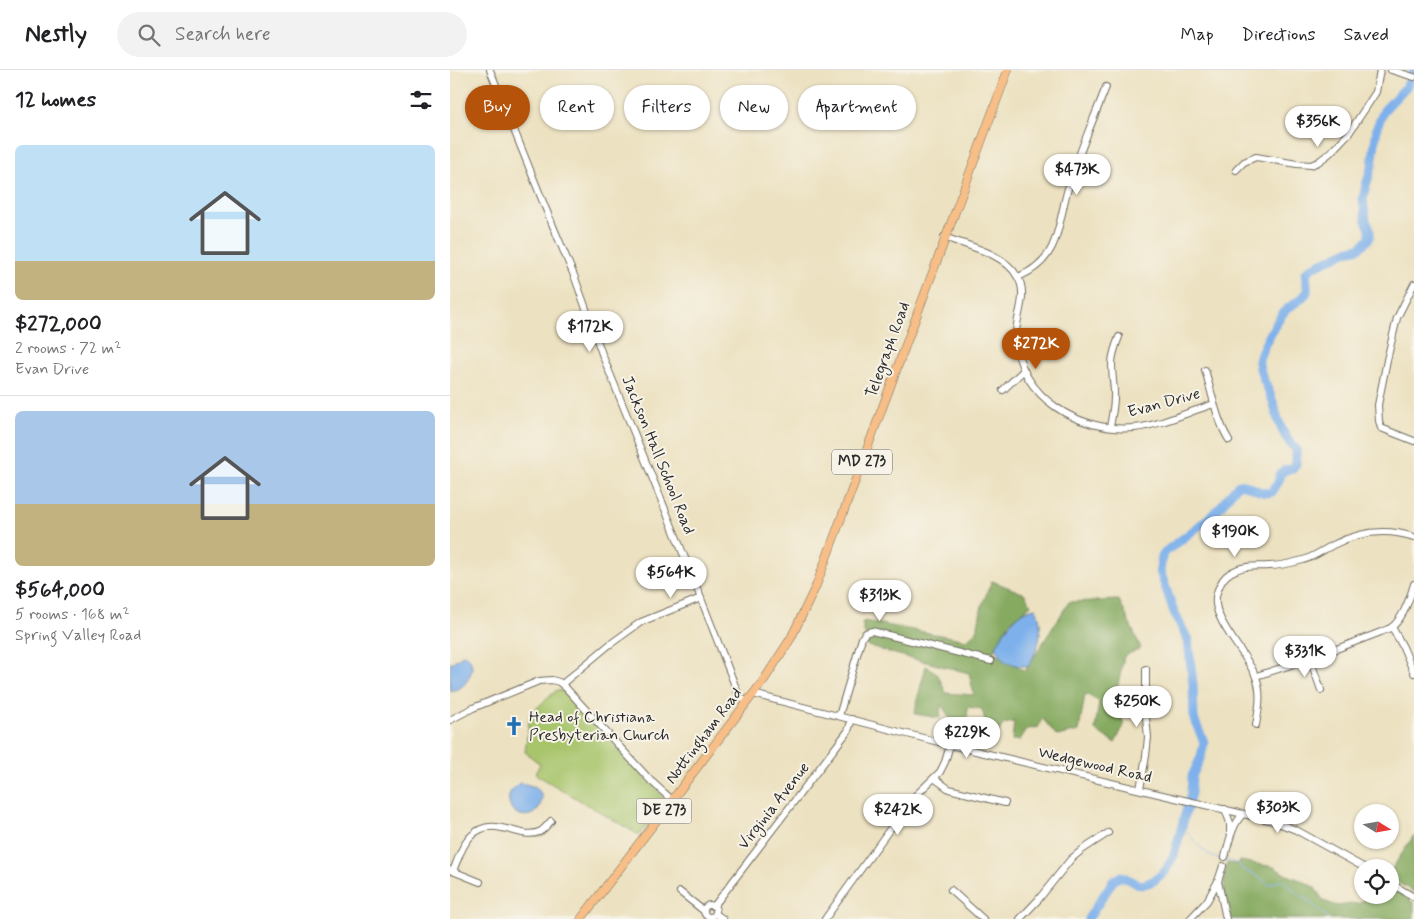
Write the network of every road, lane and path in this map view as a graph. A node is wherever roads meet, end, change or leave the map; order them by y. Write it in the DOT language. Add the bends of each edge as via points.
graph roads {
  1 [pos="490,70"];
  2 [pos="1008,70"];
  3 [pos="1380,70"];
  4 [pos="1391,70"];
  5 [pos="1412,77"];
  6 [pos="1106,87"];
  7 [pos="1236,170"];
  8 [pos="944,237"];
  9 [pos="1018,277"];
  10 [pos="1414,284"];
  11 [pos="1119,337"];
  12 [pos="1024,370"];
  13 [pos="1205,370"];
  14 [pos="1003,390"];
  15 [pos="1214,404"];
  16 [pos="1110,427"];
  17 [pos="1228,440"];
  18 [pos="1414,441"];
  19 [pos="1414,537"];
  20 [pos="1414,584"];
  21 [pos="701,598"];
  22 [pos="1392,627"];
  23 [pos="791,638"];
  24 [pos="1310,659"];
  25 [pos="991,661"];
  26 [pos="1146,668"];
  27 [pos="1414,673"];
  28 [pos="1256,676"];
  29 [pos="562,684"];
  30 [pos="1321,690"];
  31 [pos="753,694"];
  32 [pos="747,702"];
  33 [pos="840,716"];
  34 [pos="852,719"];
  35 [pos="450,720"];
  36 [pos="1256,725"];
  37 [pos="950,745"];
  38 [pos="934,778"];
  39 [pos="1140,789"];
  40 [pos="672,800"];
  41 [pos="1005,803"];
  42 [pos="1225,809"];
  43 [pos="1243,814"];
  44 [pos="551,821"];
  45 [pos="1108,833"];
  46 [pos="1230,835"];
  47 [pos="1225,857"];
  48 [pos="1354,862"];
  49 [pos="1222,866"];
  50 [pos="451,870"];
  51 [pos="1218,881"];
  52 [pos="480,882"];
  53 [pos="1399,888"];
  54 [pos="951,890"];
  55 [pos="680,892"];
  56 [pos="1414,897"];
  57 [pos="714,906"];
  58 [pos="704,911"];
  59 [pos="716,914"];
  60 [pos="581,919"];
  61 [pos="723,919"];
  62 [pos="825,919"];
  63 [pos="983,919"];
  64 [pos="1020,919"];
  65 [pos="1190,919"];
  66 [pos="1226,919"];
  1 -- 21 [label="street, Jackson Hall School Road"];
  2 -- 8 [label="main road, Telegraph Road / MD 273"];
  3 -- 7 [label="street" via="1376,92 1349,133 1318,162 1297,164 1256,157"];
  4 -- 5 [label="street"];
  6 -- 9 [label="street" via="1068,190 1052,246 1037,266"];
  8 -- 9 [label="street" via="996,257 1012,268"];
  8 -- 23 [label="main road, Telegraph Road / MD 273" via="828,556"];
  9 -- 12 [label="street, Evan Drive" via="1022,294 1016,338"];
  10 -- 18 [label="street" via="1395,326 1378,406 1381,428"];
  11 -- 16 [label="street" via="1112,359 1114,392"];
  12 -- 14 [label="street"];
  12 -- 16 [label="street, Evan Drive" via="1038,392 1058,410"];
  13 -- 15 [label="street"];
  15 -- 16 [label="street, Evan Drive" via="1153,424"];
  15 -- 17 [label="street"];
  19 -- 28 [label="street" via="1380,531 1360,534 1305,559 1273,566 1247,567 1227,575 1217,592 1216,607"];
  20 -- 22 [label="street" via="1406,607"];
  21 -- 29 [label="street" via="641,622"];
  21 -- 32 [label="street, Jackson Hall School Road" via="739,696"];
  22 -- 24 [label="street"];
  22 -- 27 [label="street"];
  23 -- 31 [label="main road, Nottingham Road / DE 273"];
  24 -- 28 [label="street"];
  24 -- 30 [label="street"];
  25 -- 33 [label="street" via="868,632 862,638"];
  26 -- 39 [label="street" via="1148,737"];
  28 -- 36 [label="street" via="1260,689"];
  29 -- 35 [label="street" via="539,680"];
  29 -- 40 [label="street"];
  31 -- 32 [label="main road, Nottingham Road / DE 273"];
  31 -- 33 [label="street, Wedgewood Road"];
  32 -- 40 [label="main road, Nottingham Road / DE 273"];
  33 -- 34 [label="street, Wedgewood Road"];
  34 -- 37 [label="street, Wedgewood Road"];
  34 -- 57 [label="street, Virginia Avenue" via="848,731"];
  37 -- 38 [label="street" via="943,768"];
  37 -- 39 [label="street, Wedgewood Road"];
  38 -- 41 [label="street" via="949,789"];
  38 -- 62 [label="street" via="916,794"];
  39 -- 42 [label="street, Wedgewood Road"];
  40 -- 60 [label="main road, Nottingham Road / DE 273"];
  42 -- 43 [label="street, Wedgewood Road"];
  42 -- 46 [label="street"];
  43 -- 46 [label="street"];
  43 -- 48 [label="street, Wedgewood Road" via="1296,830"];
  44 -- 50 [label="street" via="542,831 533,834 497,827 481,829 472,834"];
  45 -- 64 [label="street" via="1071,859"];
  46 -- 47 [label="street"];
  49 -- 51 [label="street"];
  50 -- 52 [label="street"];
  51 -- 65 [label="street"];
  51 -- 66 [label="street"];
  53 -- 56 [label="street"];
  54 -- 63 [label="street"];
  55 -- 58 [label="street"];
  57 -- 58 [label="street, Virginia Avenue" via="708,906"];
  57 -- 59 [label="street"];
  58 -- 59 [label="street" via="709,917"];
  59 -- 61 [label="street"];
}
